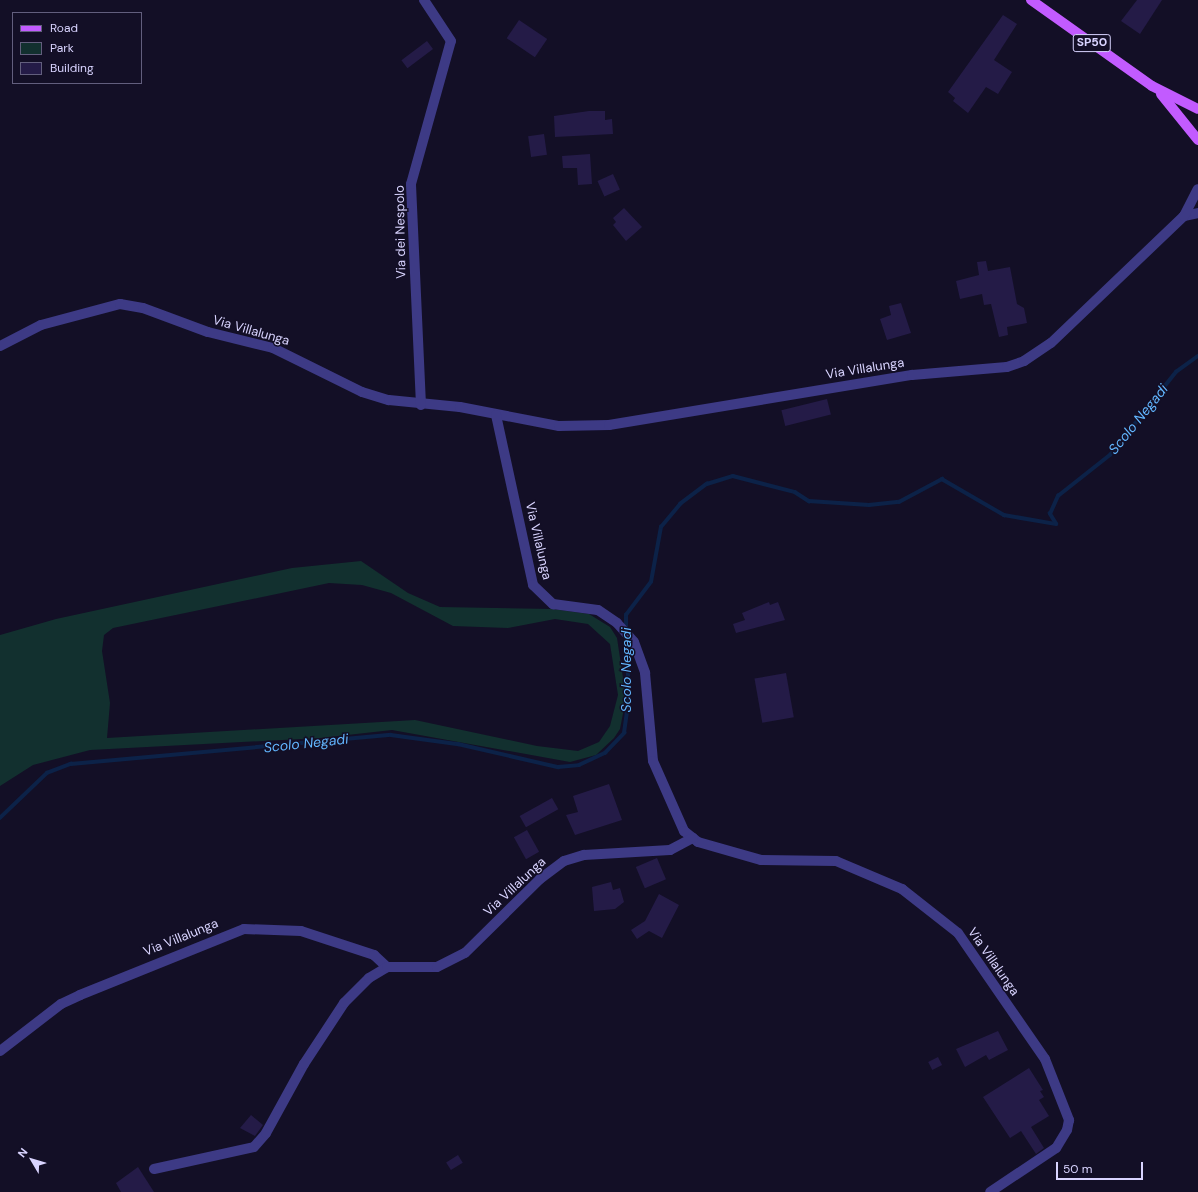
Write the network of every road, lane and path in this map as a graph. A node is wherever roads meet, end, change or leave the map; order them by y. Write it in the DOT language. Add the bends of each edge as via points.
graph roads {
  1 [pos="424,0"];
  2 [pos="1031,0"];
  3 [pos="1152,86"];
  4 [pos="1198,109"];
  5 [pos="1198,140"];
  6 [pos="1198,189"];
  7 [pos="1198,213"];
  8 [pos="1184,216"];
  9 [pos="0,346"];
  10 [pos="421,405"];
  11 [pos="496,415"];
  12 [pos="693,838"];
  13 [pos="387,967"];
  14 [pos="0,1051"];
  15 [pos="154,1169"];
  16 [pos="990,1192"];
  1 -- 10 [label="street, Via dei Nespolo" via="451,41 411,184"];
  2 -- 3 [label="main road, SP50"];
  3 -- 4 [label="main road, SP50"];
  3 -- 5 [label="main road, SP50" via="1178,111"];
  6 -- 8 [label="street"];
  7 -- 8 [label="street"];
  8 -- 11 [label="street, Via Villalunga" via="1051,343 1007,367 912,375 610,425 559,426"];
  9 -- 10 [label="street, Via Villalunga" via="41,325 120,304 273,348 362,392"];
  10 -- 11 [label="street, Via Villalunga"];
  11 -- 12 [label="street, Via Villalunga" via="533,585 553,604 598,610 617,623 634,642 645,673 653,761 684,831"];
  12 -- 13 [label="street, Via Villalunga" via="670,850 584,855 564,860 540,879 465,953 437,967"];
  12 -- 16 [label="street, Via Villalunga" via="761,860 836,861 902,889 958,933 1045,1060 1069,1120 1063,1139 1056,1148"];
  13 -- 14 [label="street, Via Villalunga" via="374,955 301,931 244,929 61,1004"];
  13 -- 15 [label="street" via="369,978 344,1003 304,1064 266,1133 254,1147"];
}
